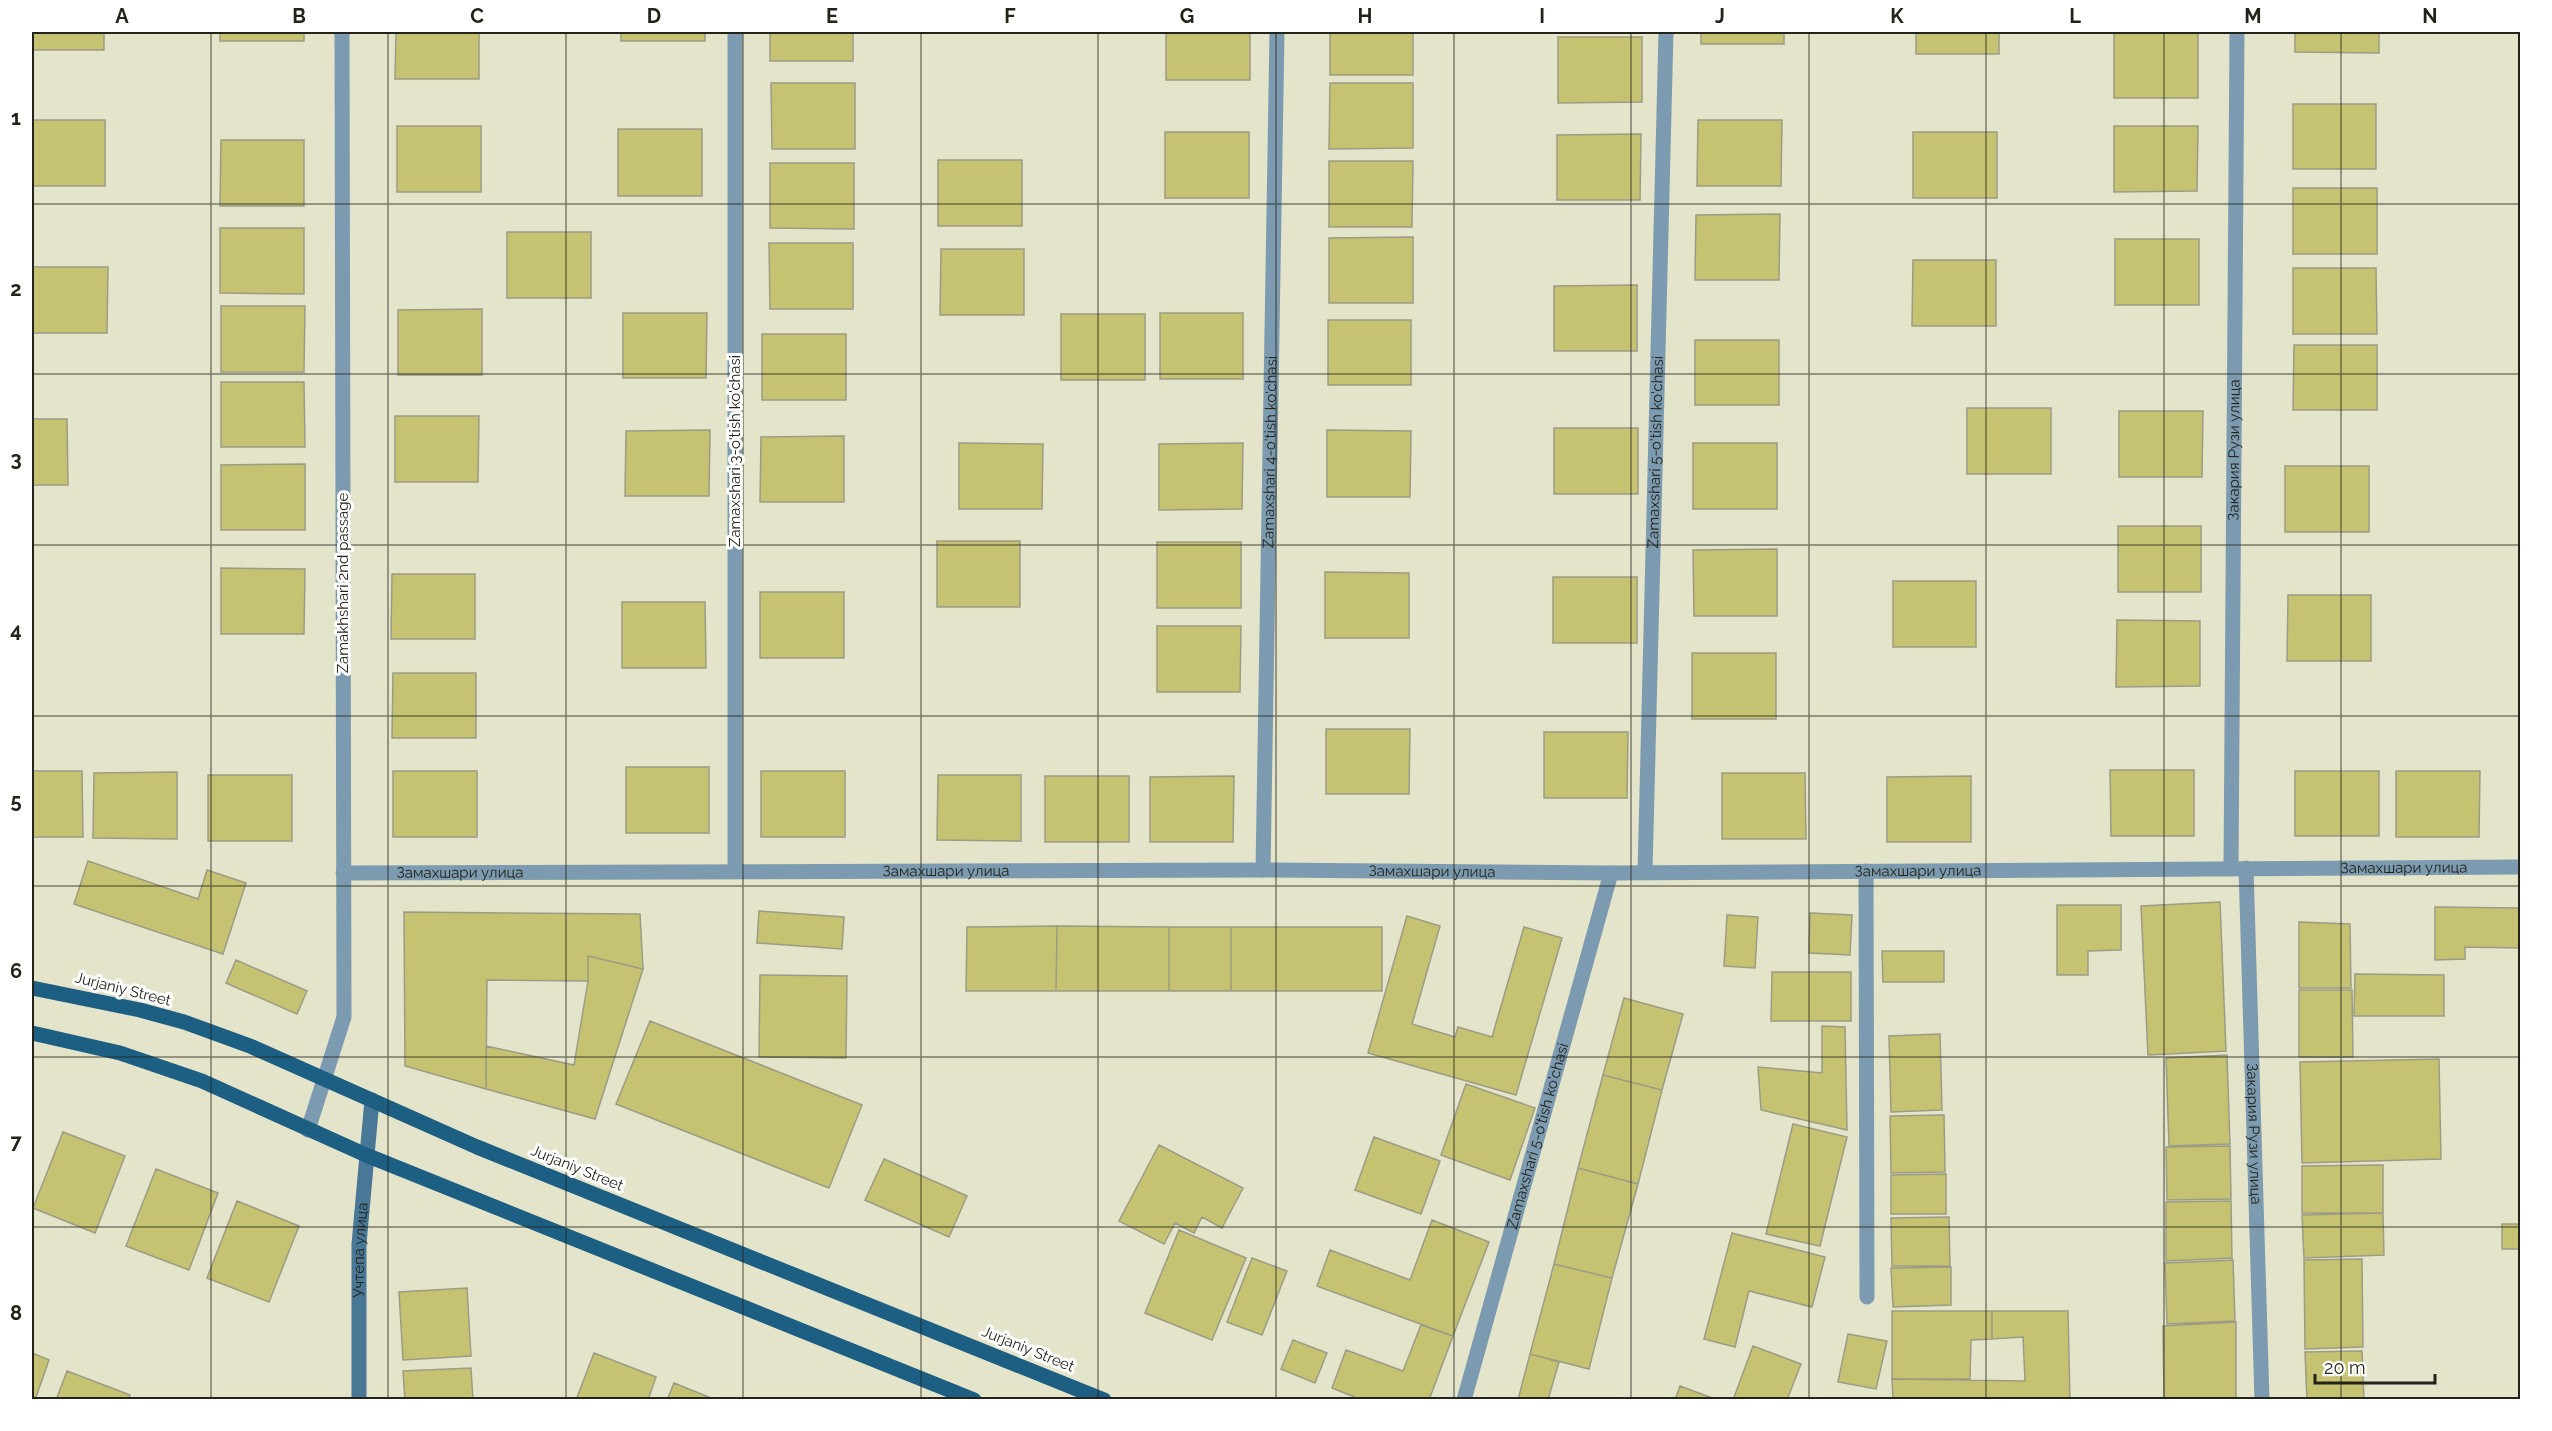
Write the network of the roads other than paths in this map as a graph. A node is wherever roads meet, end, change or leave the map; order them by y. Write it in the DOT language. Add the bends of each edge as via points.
graph roads {
  1 [pos="342,32"];
  2 [pos="735,32"];
  3 [pos="1277,32"];
  4 [pos="1666,32"];
  5 [pos="2237,32"];
  6 [pos="2520,867"];
  7 [pos="2239,868"];
  8 [pos="1263,870"];
  9 [pos="735,871"];
  10 [pos="1866,871"];
  11 [pos="1645,872"];
  12 [pos="343,873"];
  13 [pos="1611,873"];
  14 [pos="32,988"];
  15 [pos="32,1033"];
  16 [pos="324,1079"];
  17 [pos="372,1100"];
  18 [pos="308,1130"];
  19 [pos="366,1155"];
  20 [pos="1868,1297"];
  21 [pos="359,1400"];
  22 [pos="974,1400"];
  23 [pos="1104,1400"];
  24 [pos="1464,1400"];
  25 [pos="2262,1400"];
  1 -- 12 [label="street, Zamakhshari 2nd passage"];
  2 -- 9 [label="street, Zamaxshari 3-o'tish ko'chasi"];
  3 -- 8 [label="street, Zamaxshari 4-o'tish ko'chasi"];
  4 -- 11 [label="street, Zamaxshari 5-o'tish ko'chasi"];
  5 -- 7 [label="street, Закария Рузи улица"];
  6 -- 7 [label="street, Замахшари улица"];
  7 -- 10 [label="street, Замахшари улица"];
  7 -- 25 [label="street, Закария Рузи улица"];
  8 -- 9 [label="street, Замахшари улица"];
  8 -- 13 [label="street, Замахшари улица"];
  9 -- 12 [label="street, Замахшари улица"];
  10 -- 11 [label="street, Замахшари улица"];
  10 -- 20 [label="street"];
  11 -- 13 [label="street, Замахшари улица"];
  12 -- 16 [label="street, Zamakhshari 2nd passage" via="344,1017"];
  13 -- 24 [label="street, Zamaxshari 5-o'tish ko'chasi"];
  14 -- 16 [label="main road, Jurjaniy Street" via="184,1022"];
  15 -- 18 [label="main road" via="166,1068"];
  16 -- 17 [label="main road, Jurjaniy Street"];
  16 -- 18 [label="street, Zamakhshari 2nd passage"];
  17 -- 19 [label="street, Учтепа улица"];
  17 -- 23 [label="main road, Jurjaniy Street" via="499,1156"];
  18 -- 19 [label="main road"];
  19 -- 21 [label="street, Учтепа улица" via="359,1244"];
  19 -- 22 [label="main road"];
}
